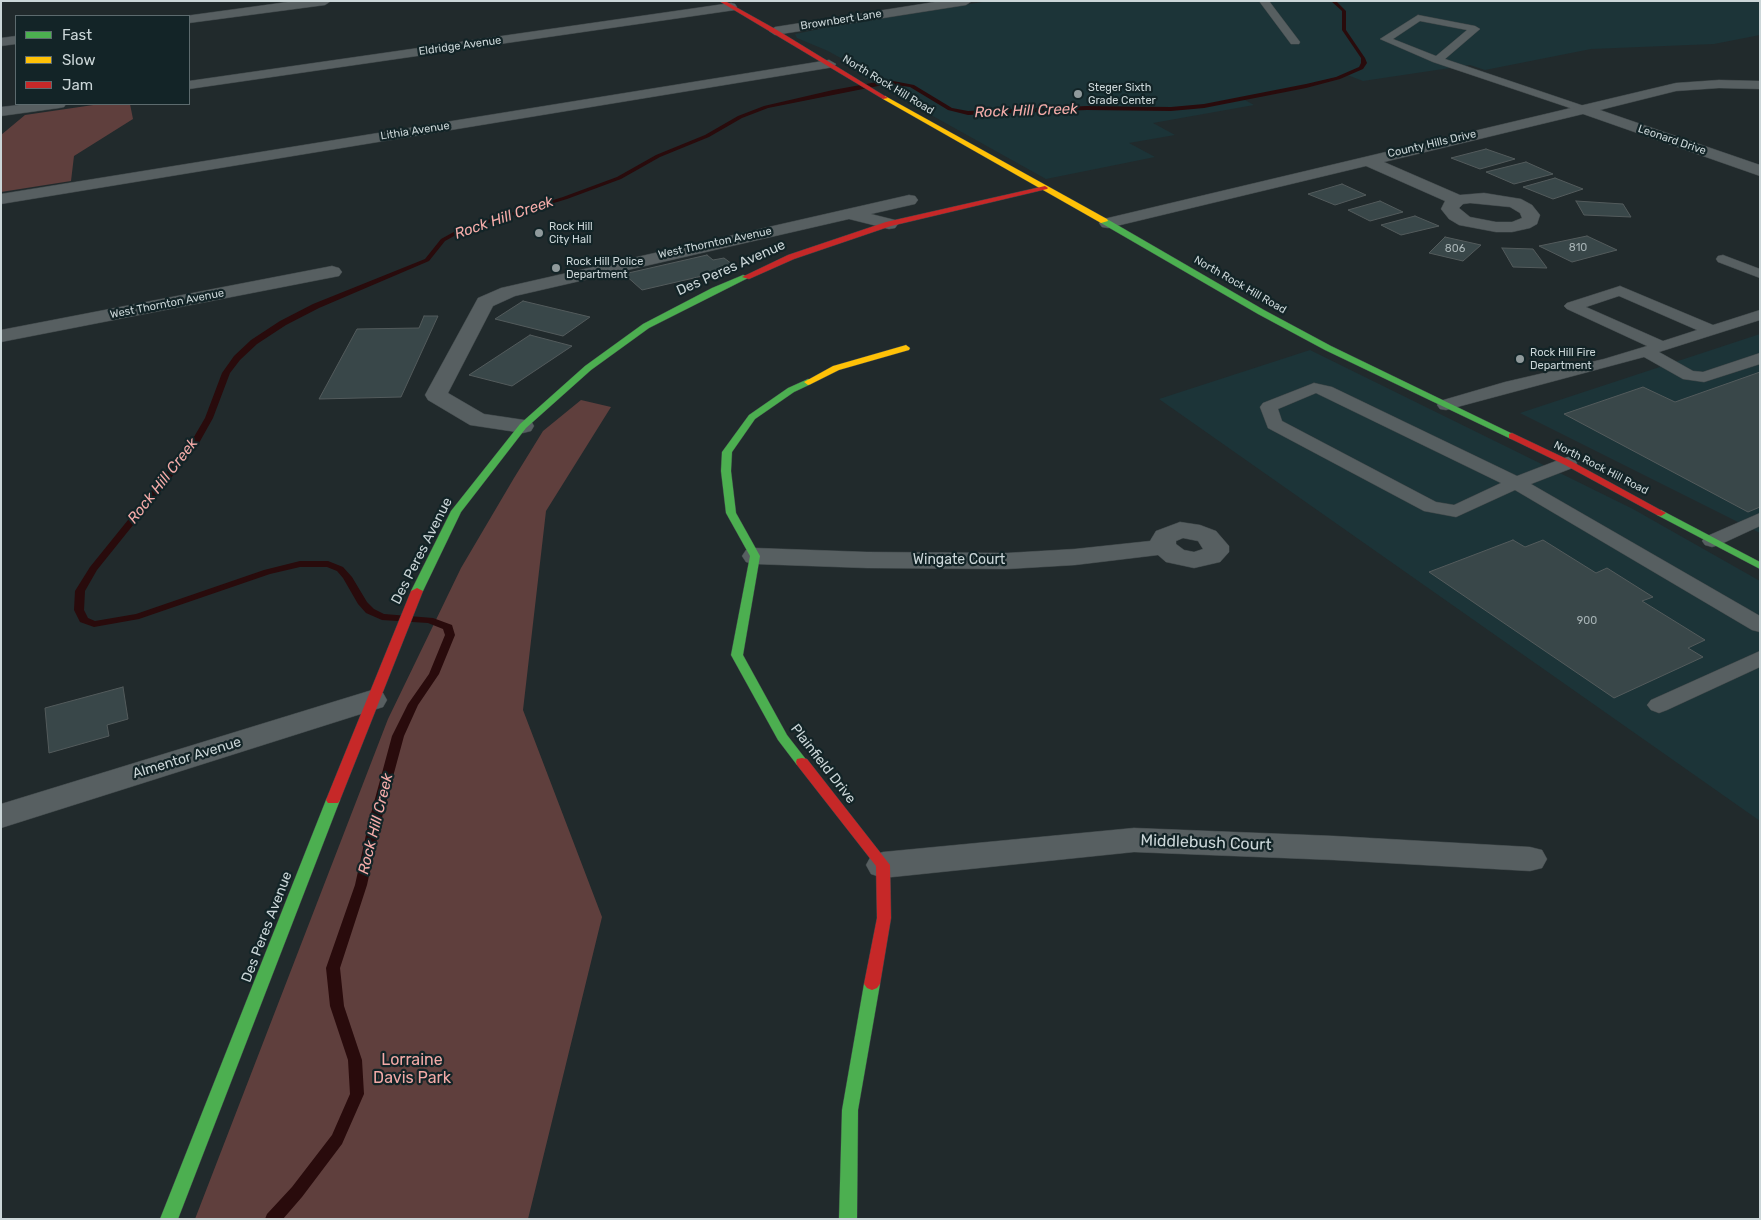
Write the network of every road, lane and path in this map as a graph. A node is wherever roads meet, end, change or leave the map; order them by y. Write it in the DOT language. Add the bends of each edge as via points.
graph roads {
  1 [pos="325,1"];
  2 [pos="966,1"];
  3 [pos="1264,1"];
  4 [pos="726,4"];
  5 [pos="190,18"];
  6 [pos="775,31"];
  7 [pos="15,40"];
  8 [pos="1,42"];
  9 [pos="1295,42"];
  10 [pos="1437,60"];
  11 [pos="829,64"];
  12 [pos="190,85"];
  13 [pos="1760,85"];
  14 [pos="52,105"];
  15 [pos="1583,109"];
  16 [pos="1,112"];
  17 [pos="1366,160"];
  18 [pos="1760,172"];
  19 [pos="1045,188"];
  20 [pos="1,199"];
  21 [pos="909,200"];
  22 [pos="1458,200"];
  23 [pos="850,214"];
  24 [pos="1108,223"];
  25 [pos="889,224"];
  26 [pos="1723,259"];
  27 [pos="332,272"];
  28 [pos="1760,274"];
  29 [pos="1760,315"];
  30 [pos="1710,330"];
  31 [pos="1,336"];
  32 [pos="906,348"];
  33 [pos="1653,349"];
  34 [pos="1760,358"];
  35 [pos="1446,405"];
  36 [pos="523,426"];
  37 [pos="1568,463"];
  38 [pos="1516,483"];
  39 [pos="1760,519"];
  40 [pos="1712,541"];
  41 [pos="1163,547"];
  42 [pos="755,556"];
  43 [pos="1760,566"];
  44 [pos="1760,624"];
  45 [pos="1760,658"];
  46 [pos="372,700"];
  47 [pos="1659,705"];
  48 [pos="1,816"];
  49 [pos="1530,859"];
  50 [pos="883,865"];
  51 [pos="169,1219"];
  52 [pos="848,1219"];
  1 -- 5 [label="street"];
  2 -- 6 [label="street, Brownbert Lane"];
  3 -- 9 [label="lane"];
  4 -- 6 [label="street, North Rock Hill Road"];
  4 -- 12 [label="street, Eldridge Avenue"];
  6 -- 11 [label="street, North Rock Hill Road"];
  7 -- 8 [label="street"];
  10 -- 10 [label="lane" via="1475,29 1418,18 1385,39"];
  10 -- 15 [label="lane"];
  11 -- 19 [label="street, North Rock Hill Road"];
  11 -- 20 [label="street, Lithia Avenue"];
  13 -- 15 [label="street, County Hills Drive" via="1676,87"];
  14 -- 16 [label="street"];
  15 -- 17 [label="street, County Hills Drive"];
  15 -- 18 [label="street, Leonard Drive"];
  17 -- 22 [label="street"];
  17 -- 24 [label="street, County Hills Drive"];
  19 -- 24 [label="street, North Rock Hill Road"];
  19 -- 25 [label="street, Des Peres Avenue"];
  21 -- 23 [label="street, West Thornton Avenue"];
  23 -- 25 [label="street, West Thornton Avenue"];
  23 -- 36 [label="street, West Thornton Avenue" via="508,292 485,302 436,395 478,420"];
  24 -- 35 [label="street, North Rock Hill Road" via="1261,312"];
  25 -- 36 [label="street, Des Peres Avenue" via="791,257 715,290 646,326 588,368"];
  26 -- 28 [label="lane"];
  27 -- 31 [label="street, West Thornton Avenue"];
  29 -- 30 [label="lane"];
  30 -- 33 [label="lane"];
  30 -- 33 [label="lane" via="1620,291 1572,306"];
  32 -- 42 [label="street" via="836,368 791,390 752,417 727,452 726,471 731,513"];
  33 -- 34 [label="lane" via="1696,377"];
  33 -- 35 [label="lane"];
  35 -- 37 [label="street, North Rock Hill Road"];
  36 -- 46 [label="street, Des Peres Avenue" via="456,511 409,608"];
  37 -- 38 [label="lane"];
  37 -- 40 [label="street, North Rock Hill Road"];
  38 -- 38 [label="lane" via="1326,391 1314,388 1269,407 1274,424 1431,507 1456,510"];
  38 -- 44 [label="lane"];
  39 -- 40 [label="lane"];
  40 -- 43 [label="street, North Rock Hill Road"];
  41 -- 42 [label="street, Wingate Court" via="1006,561"];
  42 -- 50 [label="street, Plainfield Drive" via="736,655 782,738"];
  45 -- 47 [label="lane"];
  46 -- 48 [label="street, Almentor Avenue"];
  46 -- 51 [label="street, Des Peres Avenue"];
  49 -- 50 [label="street, Middlebush Court" via="1134,840"];
  50 -- 52 [label="street" via="884,918 850,1110"];
}
